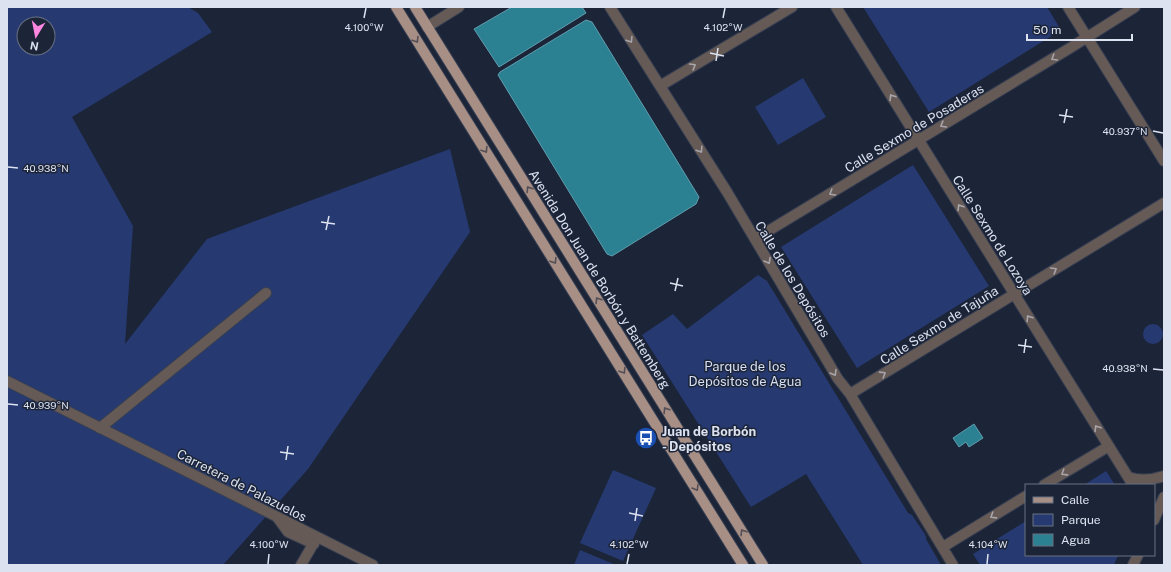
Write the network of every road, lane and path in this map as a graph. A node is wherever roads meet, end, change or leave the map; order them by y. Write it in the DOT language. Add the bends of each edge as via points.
graph roads {
  1 [pos="396,7"];
  2 [pos="415,7"];
  3 [pos="459,7"];
  4 [pos="610,7"];
  5 [pos="792,7"];
  6 [pos="836,7"];
  7 [pos="1068,7"];
  8 [pos="1135,7"];
  9 [pos="427,27"];
  10 [pos="1087,38"];
  11 [pos="660,86"];
  12 [pos="918,140"];
  13 [pos="1164,161"];
  14 [pos="1164,203"];
  15 [pos="755,239"];
  16 [pos="266,293"];
  17 [pos="1014,294"];
  18 [pos="7,380"];
  19 [pos="850,394"];
  20 [pos="100,428"];
  21 [pos="1108,446"];
  22 [pos="1164,476"];
  23 [pos="1130,481"];
  24 [pos="1046,484"];
  25 [pos="1025,497"];
  26 [pos="1164,497"];
  27 [pos="1155,518"];
  28 [pos="315,541"];
  29 [pos="943,547"];
  30 [pos="302,565"];
  31 [pos="373,565"];
  32 [pos="743,565"];
  33 [pos="763,565"];
  34 [pos="953,565"];
  1 -- 32 [label="main road, one-way"];
  2 -- 9 [label="main road, Avenida Don Juan de Borbón y Battemberg"];
  3 -- 9 [label="street"];
  4 -- 11 [label="street, Calle de los Depósitos, one-way"];
  11 -- 5 [label="street, one-way"];
  12 -- 6 [label="street, Calle Sexmo de Lozoya, one-way"];
  7 -- 10 [label="street"];
  8 -- 10 [label="street, Calle Sexmo de Posaderas"];
  33 -- 9 [label="main road, Avenida Don Juan de Borbón y Battemberg, one-way"];
  10 -- 12 [label="street, Calle Sexmo de Posaderas, one-way"];
  10 -- 13 [label="street"];
  11 -- 15 [label="street, Calle de los Depósitos, one-way"];
  12 -- 15 [label="street, Calle Sexmo de Posaderas, one-way"];
  17 -- 12 [label="street, Calle Sexmo de Lozoya, one-way"];
  17 -- 14 [label="street, Calle Sexmo de Tajuña, one-way"];
  15 -- 19 [label="street, Calle de los Depósitos, one-way" via="838,379"];
  16 -- 20 [label="street"];
  19 -- 17 [label="street, Calle Sexmo de Tajuña, one-way"];
  21 -- 17 [label="street, Calle Sexmo de Lozoya, one-way"];
  18 -- 20 [label="street, Carretera de Palazuelos"];
  19 -- 29 [label="street, Calle de los Depósitos"];
  20 -- 28 [label="street, Carretera de Palazuelos" via="277,517"];
  21 -- 23 [label="street, Calle Sexmo de Lozoya"];
  21 -- 24 [label="street, one-way"];
  22 -- 23 [label="street, Calle Sexmo de Lozoya"];
  25 -- 29 [label="street, one-way"];
  26 -- 27 [label="street"];
  28 -- 30 [label="street"];
  28 -- 31 [label="street, Carretera de Palazuelos"];
  29 -- 34 [label="street, Calle de los Depósitos"];
}
